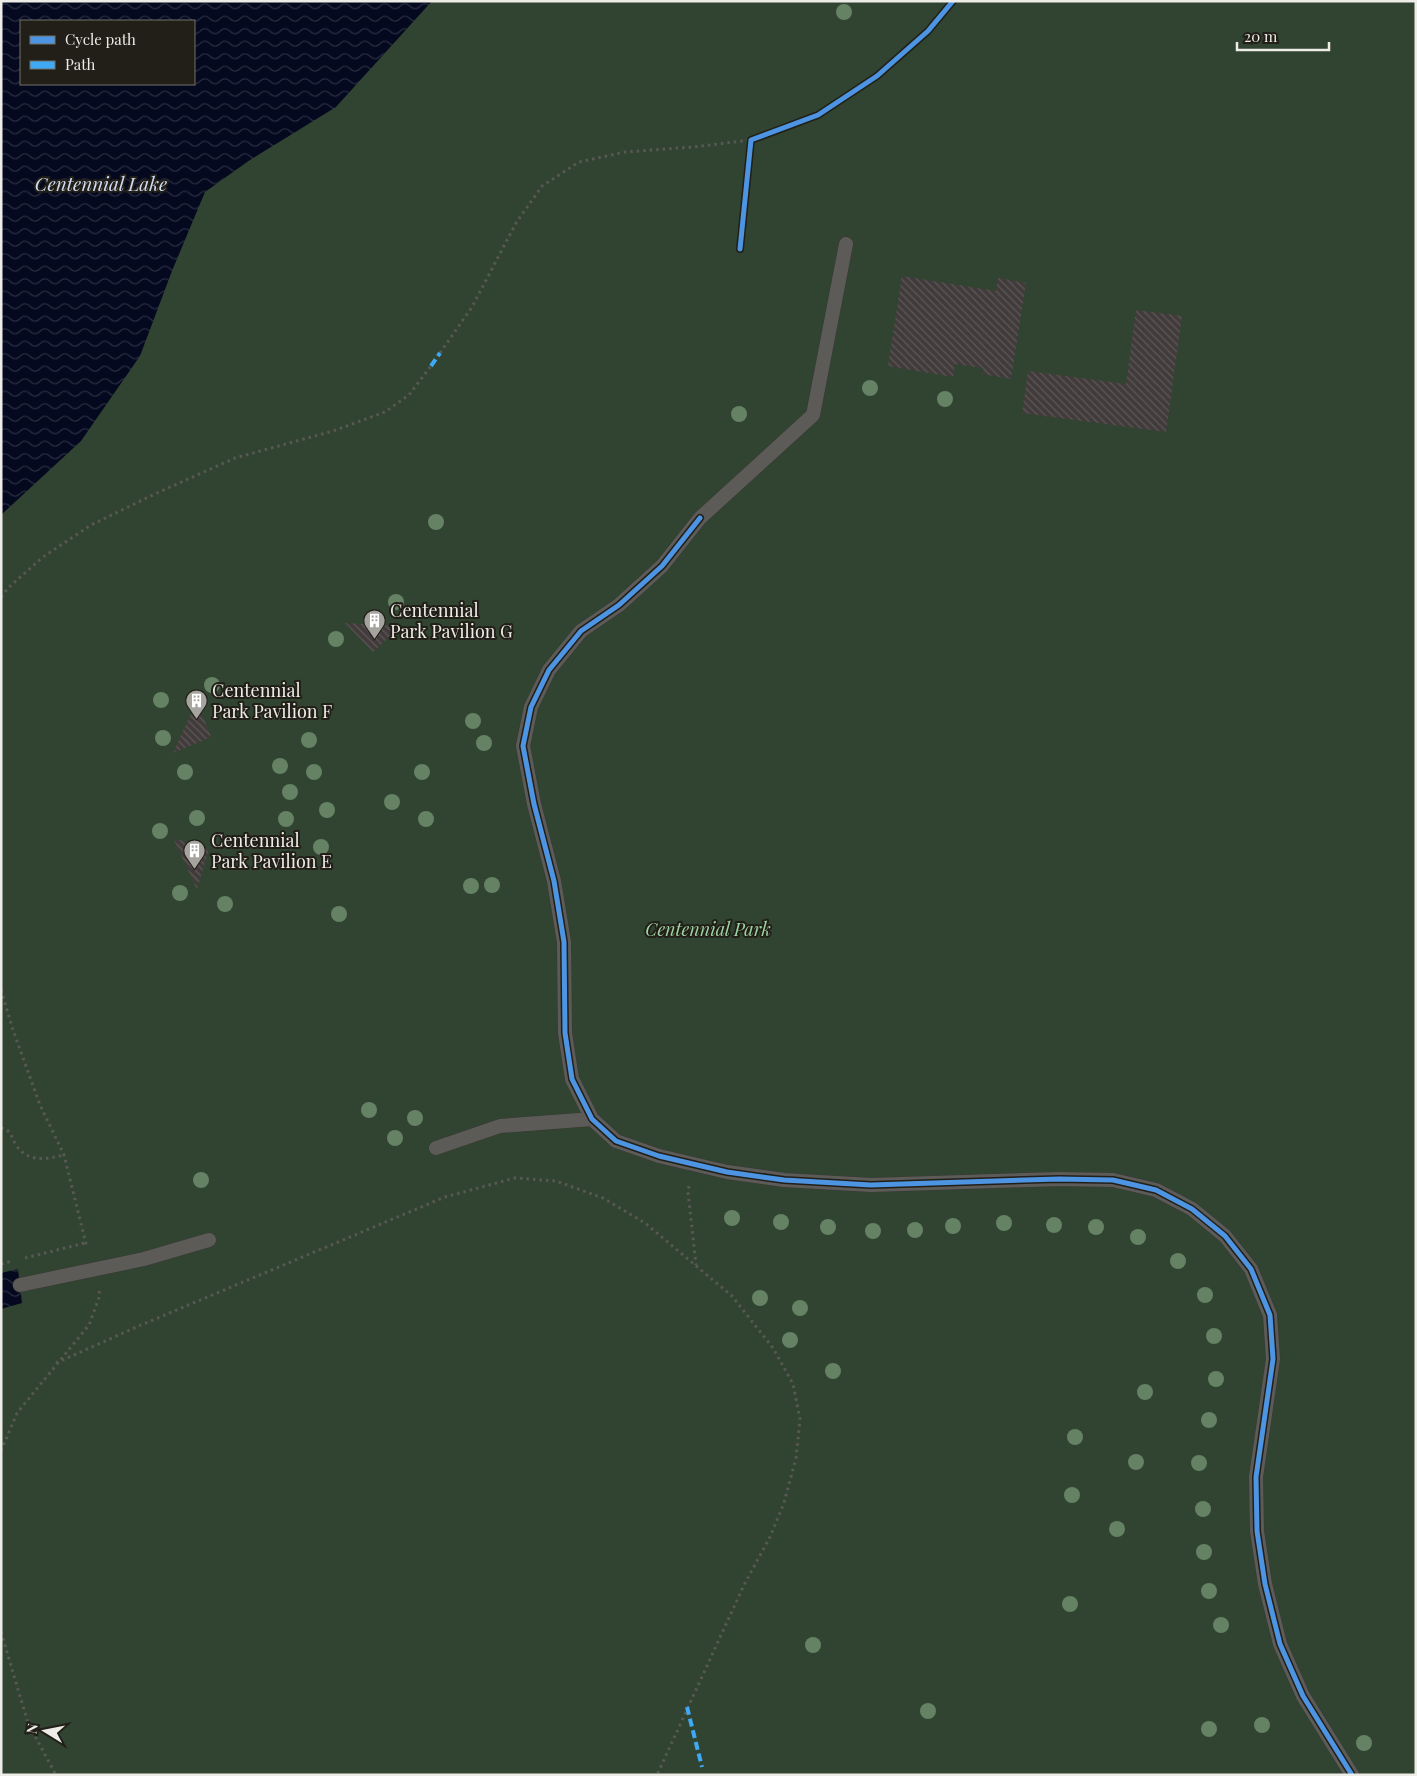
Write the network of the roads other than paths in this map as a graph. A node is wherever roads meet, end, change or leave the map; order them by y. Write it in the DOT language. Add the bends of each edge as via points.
graph roads {
  1 [pos="846,244"];
  2 [pos="592,1119"];
  3 [pos="436,1148"];
  4 [pos="210,1240"];
  5 [pos="20,1285"];
  6 [pos="1352,1775"];
  1 -- 2 [label="lane" via="813,415 700,518 662,566 619,605 581,631 549,670 531,707 523,746 554,881 564,942 565,1033 572,1078"];
  2 -- 3 [label="lane" via="500,1126"];
  2 -- 6 [label="lane" via="616,1141 658,1156 727,1172 784,1180 872,1185 1113,1180 1156,1190 1192,1209 1225,1236 1251,1269 1270,1315 1273,1359 1256,1477 1257,1531 1265,1584 1280,1644 1302,1696"];
  4 -- 5 [label="lane" via="144,1259"];
}
